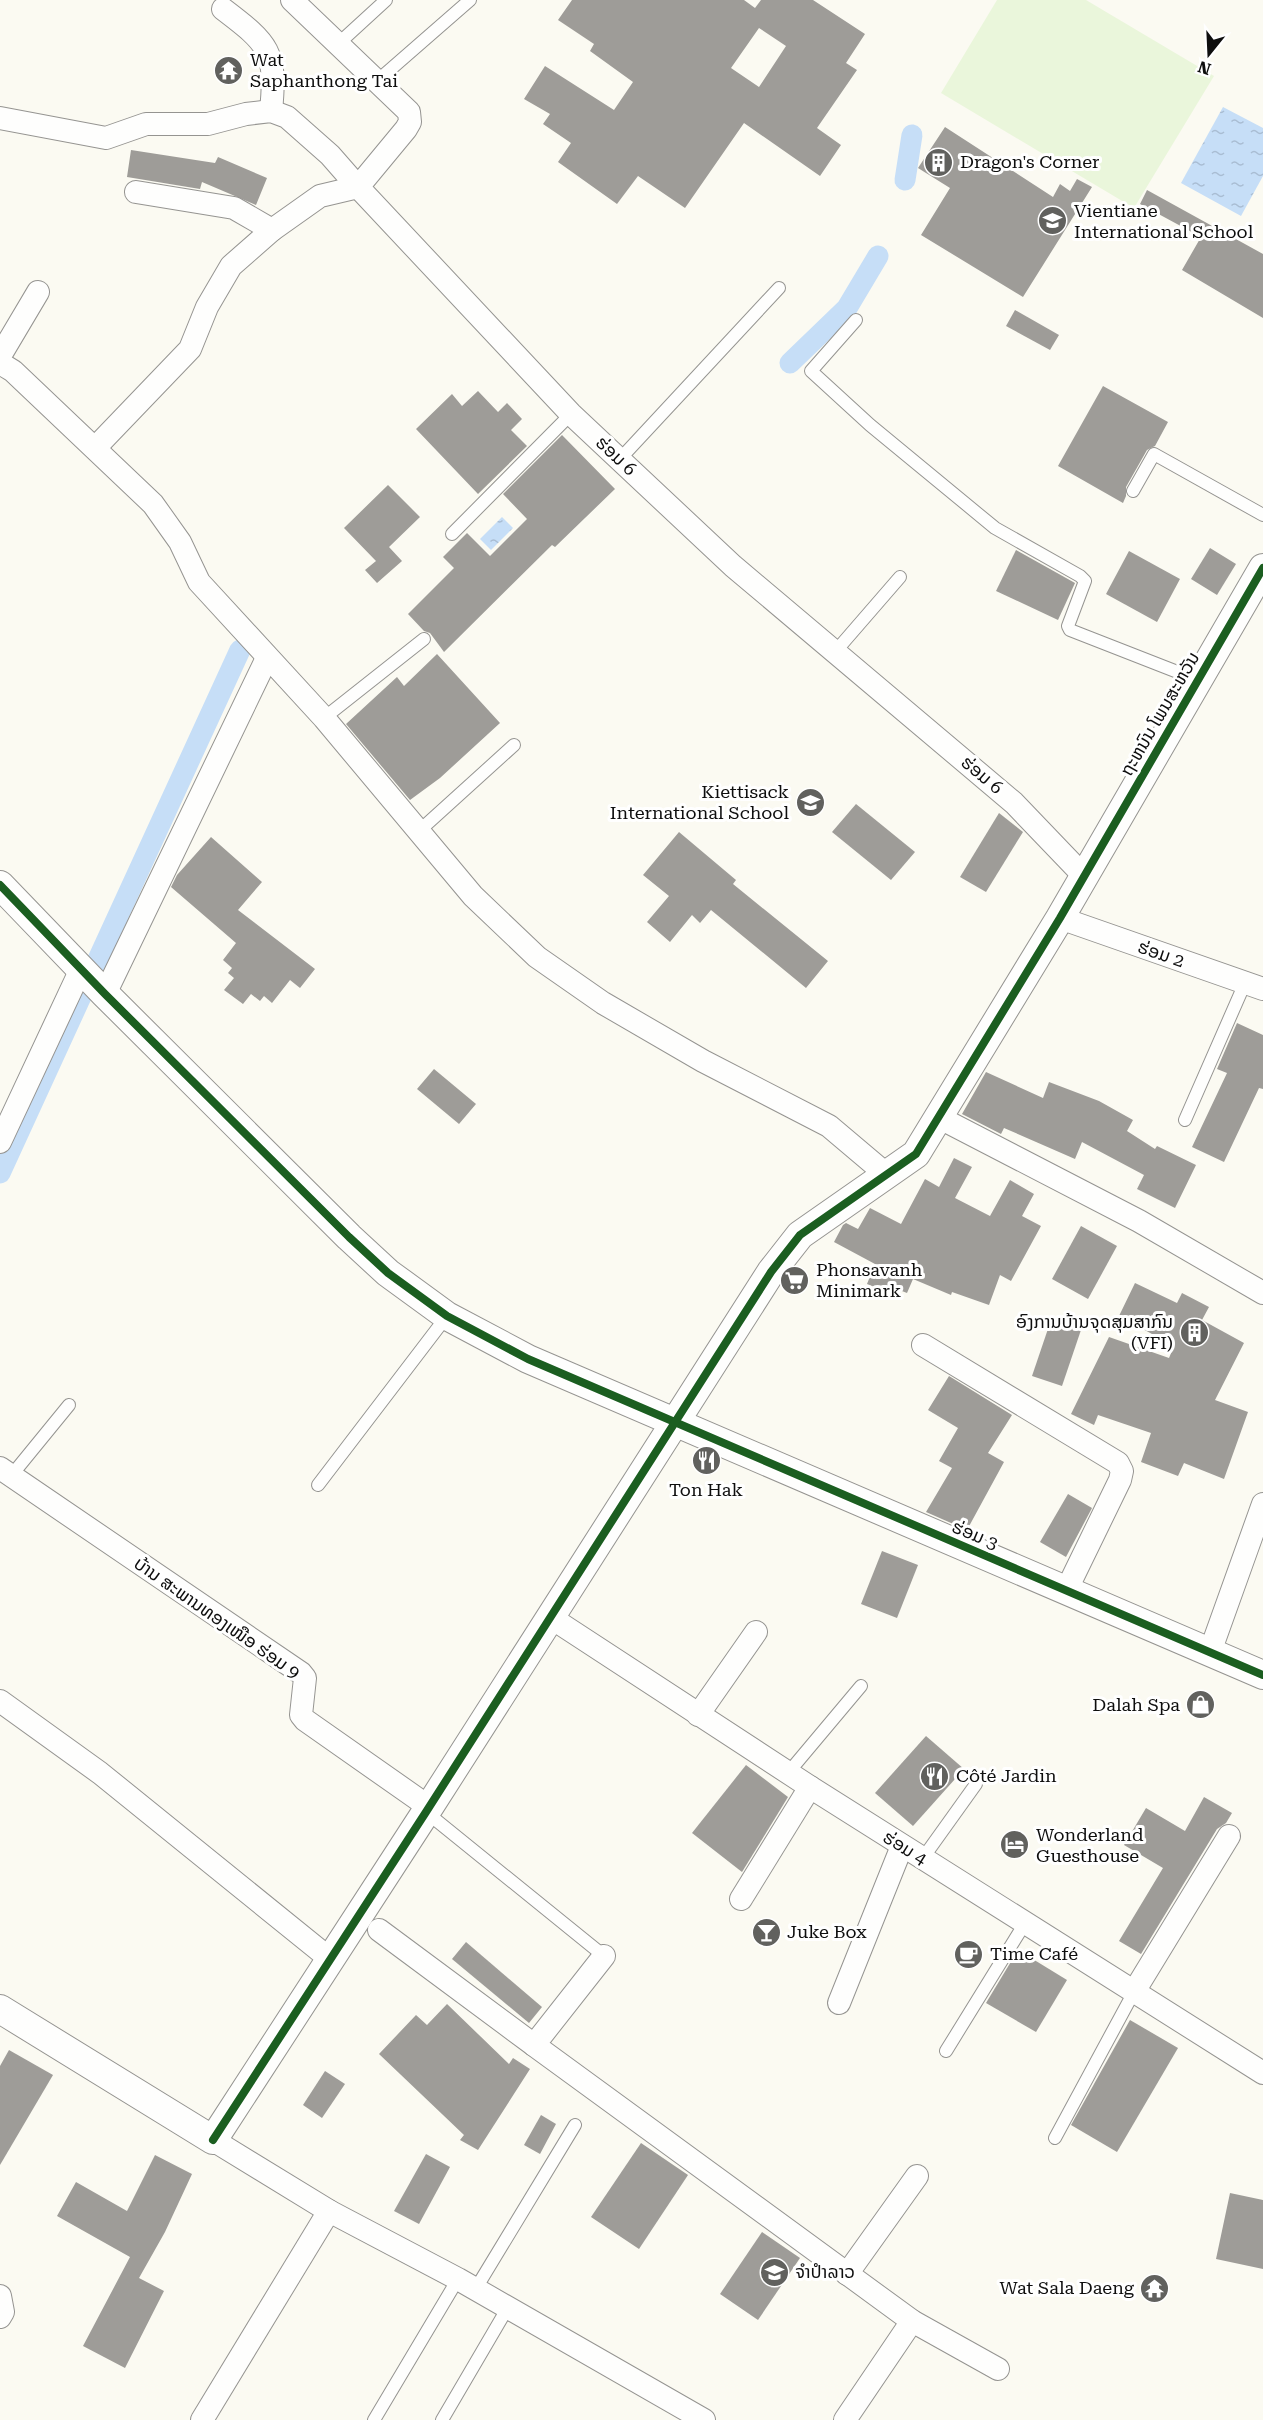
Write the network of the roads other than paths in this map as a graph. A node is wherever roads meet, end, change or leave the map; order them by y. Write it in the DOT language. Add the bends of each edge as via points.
graph roads {
  1 [pos="292,0"];
  2 [pos="386,0"];
  3 [pos="470,0"];
  4 [pos="223,9"];
  5 [pos="338,44"];
  6 [pos="376,82"];
  7 [pos="271,111"];
  8 [pos="0,118"];
  9 [pos="358,187"];
  10 [pos="136,192"];
  11 [pos="272,230"];
  12 [pos="779,288"];
  13 [pos="38,292"];
  14 [pos="856,320"];
  15 [pos="0,356"];
  16 [pos="0,363"];
  17 [pos="571,414"];
  18 [pos="95,448"];
  19 [pos="620,459"];
  20 [pos="1133,490"];
  21 [pos="1263,515"];
  22 [pos="452,534"];
  23 [pos="1263,568"];
  24 [pos="900,577"];
  25 [pos="424,639"];
  26 [pos="835,652"];
  27 [pos="267,658"];
  28 [pos="1198,680"];
  29 [pos="324,718"];
  30 [pos="514,745"];
  31 [pos="418,832"];
  32 [pos="1083,875"];
  33 [pos="0,885"];
  34 [pos="1060,918"];
  35 [pos="81,969"];
  36 [pos="1254,986"];
  37 [pos="105,994"];
  38 [pos="940,1118"];
  39 [pos="1185,1120"];
  40 [pos="0,1142"];
  41 [pos="887,1175"];
  42 [pos="1263,1293"];
  43 [pos="447,1316"];
  44 [pos="923,1345"];
  45 [pos="69,1405"];
  46 [pos="675,1422"];
  47 [pos="6,1472"];
  48 [pos="318,1485"];
  49 [pos="1263,1504"];
  50 [pos="1066,1591"];
  51 [pos="550,1617"];
  52 [pos="756,1632"];
  53 [pos="1210,1652"];
  54 [pos="1263,1675"];
  55 [pos="861,1686"];
  56 [pos="0,1701"];
  57 [pos="698,1715"];
  58 [pos="788,1773"];
  59 [pos="976,1784"];
  60 [pos="810,1787"];
  61 [pos="428,1809"];
  62 [pos="1229,1836"];
  63 [pos="902,1846"];
  64 [pos="922,1858"];
  65 [pos="741,1899"];
  66 [pos="1025,1923"];
  67 [pos="379,1930"];
  68 [pos="604,1956"];
  69 [pos="330,1959"];
  70 [pos="1135,1990"];
  71 [pos="839,2003"];
  72 [pos="0,2008"];
  73 [pos="534,2045"];
  74 [pos="946,2051"];
  75 [pos="1263,2073"];
  76 [pos="575,2125"];
  77 [pos="1055,2138"];
  78 [pos="213,2140"];
  79 [pos="917,2176"];
  80 [pos="329,2211"];
  81 [pos="847,2274"];
  82 [pos="467,2284"];
  83 [pos="0,2296"];
  84 [pos="507,2309"];
  85 [pos="0,2317"];
  86 [pos="912,2321"];
  87 [pos="998,2369"];
  88 [pos="202,2420"];
  89 [pos="374,2420"];
  90 [pos="442,2420"];
  91 [pos="704,2420"];
  92 [pos="845,2420"];
  1 -- 5 [label="street"];
  2 -- 5 [label="lane"];
  3 -- 6 [label="lane"];
  4 -- 7 [label="street" via="264,43 271,56 275,76"];
  5 -- 6 [label="street"];
  6 -- 9 [label="street" via="409,112 410,122"];
  7 -- 8 [label="street" via="207,124 146,124 106,138"];
  7 -- 9 [label="street, ຮ່ອມ 6" via="288,117"];
  9 -- 11 [label="street" via="320,196"];
  9 -- 17 [label="street, ຮ່ອມ 6"];
  10 -- 11 [label="street" via="234,208"];
  11 -- 18 [label="street" via="231,266 207,307 190,349"];
  12 -- 19 [label="lane"];
  13 -- 15 [label="street"];
  14 -- 28 [label="lane" via="812,371 870,425 995,528 1085,581 1068,626 1070,630"];
  16 -- 18 [label="street"];
  17 -- 19 [label="street, ຮ່ອມ 6"];
  17 -- 22 [label="lane"];
  18 -- 27 [label="street" via="153,504 180,542 199,582"];
  19 -- 26 [label="street, ຮ່ອມ 6" via="733,566"];
  20 -- 21 [label="lane" via="1154,454"];
  23 -- 28 [label="street, ຖະຫນົນ ໂພນສະຫວັນ"];
  24 -- 26 [label="lane"];
  25 -- 29 [label="lane"];
  26 -- 32 [label="street, ຮ່ອມ 6" via="1014,802"];
  27 -- 29 [label="street"];
  27 -- 37 [label="street"];
  28 -- 32 [label="street, ຖະຫນົນ ໂພນສະຫວັນ"];
  29 -- 31 [label="street"];
  30 -- 31 [label="lane"];
  31 -- 41 [label="street" via="472,896 537,957 603,1003 703,1061 829,1126"];
  32 -- 34 [label="street, ຖະຫນົນ ໂພນສະຫວັນ"];
  33 -- 35 [label="street, ຮ່ອມ 3"];
  34 -- 36 [label="street, ຮ່ອມ 2"];
  34 -- 38 [label="street, ຖະຫນົນ ໂພນສະຫວັນ"];
  35 -- 37 [label="street, ຮ່ອມ 3"];
  35 -- 40 [label="street"];
  36 -- 39 [label="lane"];
  37 -- 43 [label="street, ຮ່ອມ 3" via="349,1237 388,1273"];
  38 -- 41 [label="street, ຖະຫນົນ ໂພນສະຫວັນ" via="916,1154"];
  38 -- 42 [label="street" via="1139,1221"];
  41 -- 46 [label="street, ຖະຫນົນ ໂພນສະຫວັນ" via="800,1235 771,1272"];
  43 -- 46 [label="street, ຮ່ອມ 3" via="528,1359"];
  43 -- 48 [label="lane"];
  44 -- 50 [label="street" via="1118,1463 1122,1471 1120,1480"];
  45 -- 47 [label="lane"];
  46 -- 50 [label="street, ຮ່ອມ 3"];
  46 -- 51 [label="street, ຖະຫນົນ ໂພນສະຫວັນ"];
  47 -- 61 [label="street, ບ້ານ ສະພານທອງເໜືອ ຮ່ອມ 9" via="301,1673 305,1678 301,1715 304,1720"];
  49 -- 53 [label="street"];
  50 -- 53 [label="street, ຮ່ອມ 3"];
  51 -- 57 [label="street, ຮ່ອມ 4"];
  51 -- 61 [label="street, ຖະຫນົນ ໂພນສະຫວັນ"];
  52 -- 57 [label="street"];
  53 -- 54 [label="street, ຮ່ອມ 3"];
  55 -- 58 [label="lane"];
  56 -- 69 [label="street" via="100,1773"];
  57 -- 58 [label="street, ຮ່ອມ 4"];
  58 -- 60 [label="street, ຮ່ອມ 4"];
  59 -- 64 [label="lane"];
  60 -- 63 [label="street, ຮ່ອມ 4"];
  60 -- 65 [label="street"];
  61 -- 68 [label="lane"];
  61 -- 69 [label="street, ຖະຫນົນ ໂພນສະຫວັນ"];
  62 -- 70 [label="street"];
  63 -- 64 [label="street, ຮ່ອມ 4"];
  63 -- 71 [label="street"];
  64 -- 66 [label="street, ຮ່ອມ 4"];
  66 -- 70 [label="street, ຮ່ອມ 4"];
  66 -- 74 [label="lane"];
  67 -- 73 [label="street"];
  68 -- 73 [label="street"];
  69 -- 78 [label="street, ຖະຫນົນ ໂພນສະຫວັນ"];
  70 -- 75 [label="street, ຮ່ອມ 4"];
  70 -- 77 [label="lane"];
  72 -- 78 [label="street"];
  73 -- 81 [label="street"];
  76 -- 82 [label="lane"];
  78 -- 80 [label="street"];
  79 -- 81 [label="street"];
  80 -- 82 [label="street"];
  80 -- 88 [label="street"];
  81 -- 86 [label="street"];
  82 -- 84 [label="street"];
  82 -- 89 [label="lane"];
  83 -- 85 [label="street"];
  84 -- 90 [label="lane"];
  84 -- 91 [label="street"];
  86 -- 87 [label="street"];
  86 -- 92 [label="street"];
}
